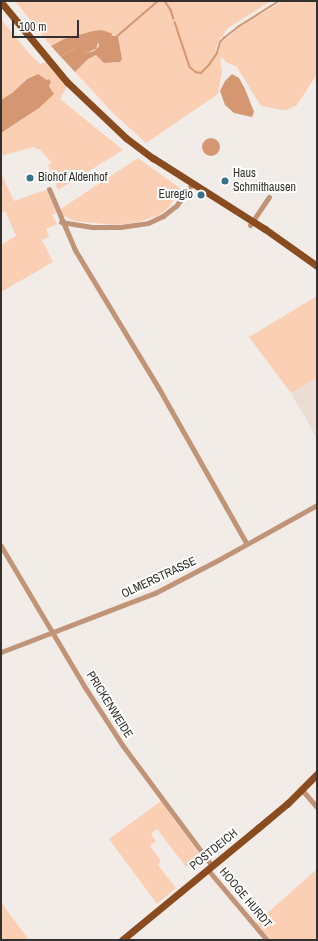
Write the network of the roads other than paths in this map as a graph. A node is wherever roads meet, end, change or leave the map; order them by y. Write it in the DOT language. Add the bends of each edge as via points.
graph roads {
  1 [pos="1,2"];
  2 [pos="192,184"];
  3 [pos="49,189"];
  4 [pos="269,197"];
  5 [pos="61,222"];
  6 [pos="251,223"];
  7 [pos="317,266"];
  8 [pos="317,505"];
  9 [pos="247,544"];
  10 [pos="1,546"];
  11 [pos="52,633"];
  12 [pos="1,652"];
  13 [pos="317,774"];
  14 [pos="302,790"];
  15 [pos="317,807"];
  16 [pos="210,868"];
  17 [pos="122,940"];
  18 [pos="267,940"];
  1 -- 2 [label="main road" via="83,98 126,138"];
  2 -- 5 [label="street" via="176,206 163,216 148,222 120,227 94,227"];
  2 -- 6 [label="main road"];
  3 -- 5 [label="street"];
  4 -- 6 [label="street"];
  5 -- 9 [label="street" via="78,256 162,393"];
  6 -- 7 [label="main road"];
  8 -- 9 [label="street, OLMERSTRASSE"];
  9 -- 11 [label="street, OLMERSTRASSE" via="190,576 155,592"];
  10 -- 11 [label="street, PRICKENWEIDE"];
  11 -- 12 [label="street, OLMERSTRASSE"];
  11 -- 16 [label="street, PRICKENWEIDE" via="123,746"];
  13 -- 14 [label="main road, POSTDEICH"];
  14 -- 15 [label="street"];
  14 -- 16 [label="main road, POSTDEICH"];
  16 -- 17 [label="main road, POSTDEICH"];
  16 -- 18 [label="street, HOOGE HURDT"];
}
